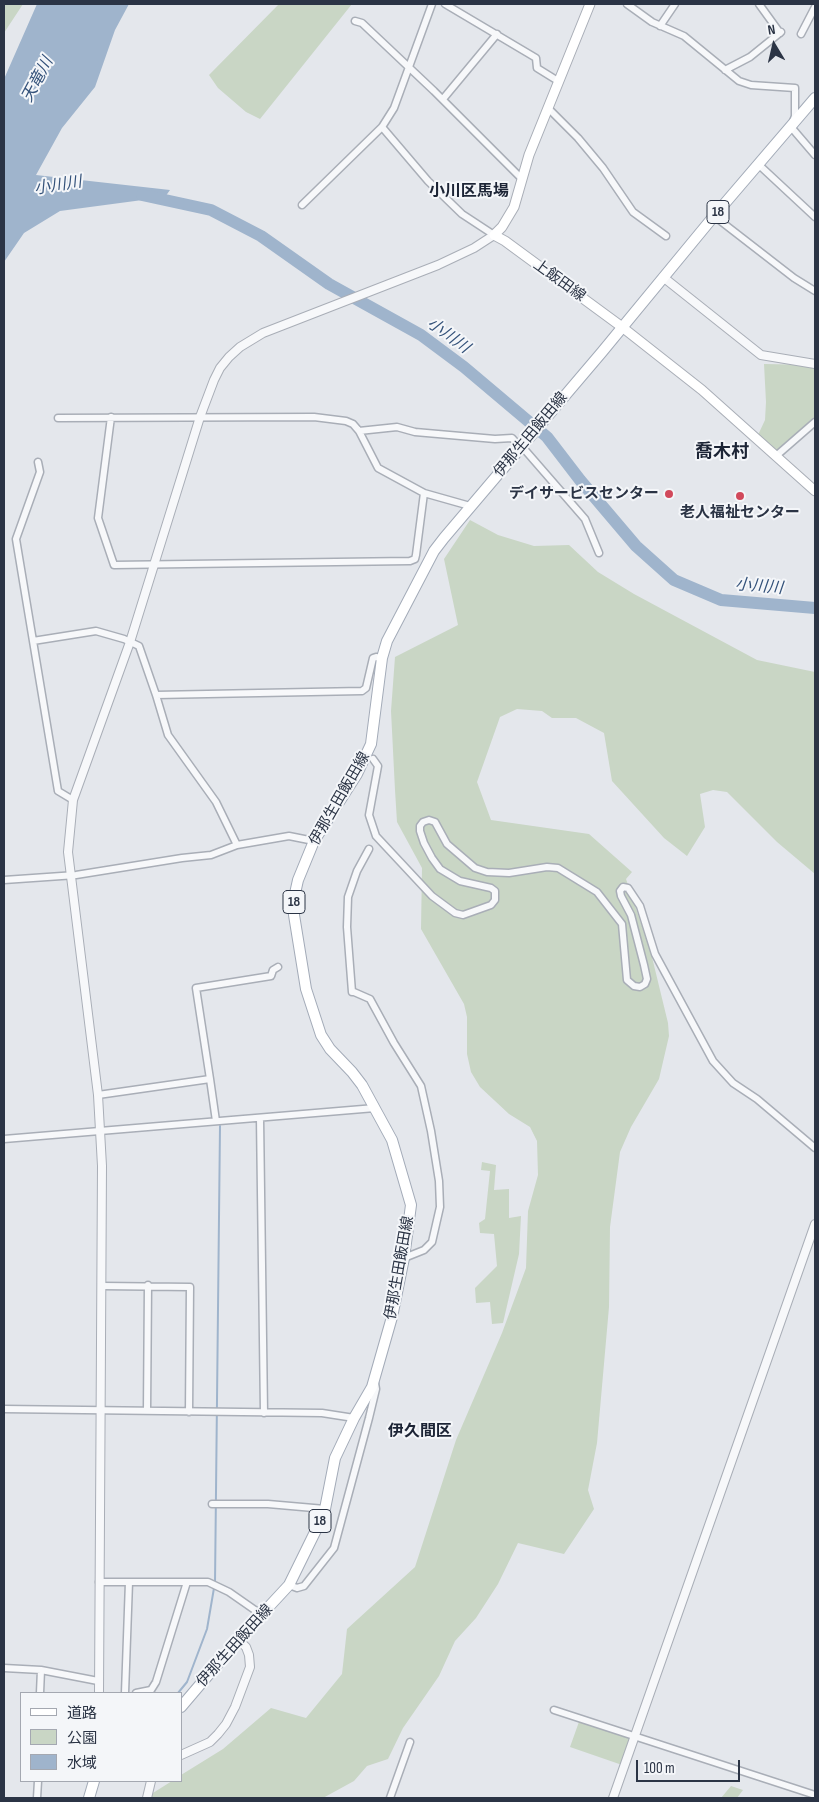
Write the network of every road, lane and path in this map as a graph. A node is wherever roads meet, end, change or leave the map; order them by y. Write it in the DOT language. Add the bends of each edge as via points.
graph roads {
  1 [pos="432,4"];
  2 [pos="445,4"];
  3 [pos="590,4"];
  4 [pos="627,4"];
  5 [pos="675,4"];
  6 [pos="759,4"];
  7 [pos="815,7"];
  8 [pos="355,21"];
  9 [pos="660,26"];
  10 [pos="497,34"];
  11 [pos="801,34"];
  12 [pos="410,70"];
  13 [pos="725,70"];
  14 [pos="558,81"];
  15 [pos="815,98"];
  16 [pos="443,99"];
  17 [pos="548,108"];
  18 [pos="382,127"];
  19 [pos="791,127"];
  20 [pos="815,155"];
  21 [pos="758,164"];
  22 [pos="522,179"];
  23 [pos="302,205"];
  24 [pos="714,216"];
  25 [pos="815,217"];
  26 [pos="494,235"];
  27 [pos="666,236"];
  28 [pos="663,277"];
  29 [pos="815,291"];
  30 [pos="622,327"];
  31 [pos="815,364"];
  32 [pos="110,417"];
  33 [pos="200,417"];
  34 [pos="58,418"];
  35 [pos="815,422"];
  36 [pos="360,431"];
  37 [pos="523,447"];
  38 [pos="776,456"];
  39 [pos="38,462"];
  40 [pos="815,491"];
  41 [pos="424,494"];
  42 [pos="470,506"];
  43 [pos="599,553"];
  44 [pos="154,566"];
  45 [pos="34,641"];
  46 [pos="130,642"];
  47 [pos="382,658"];
  48 [pos="156,695"];
  49 [pos="373,759"];
  50 [pos="73,800"];
  51 [pos="314,841"];
  52 [pos="237,845"];
  53 [pos="369,849"];
  54 [pos="71,875"];
  55 [pos="4,880"];
  56 [pos="278,966"];
  57 [pos="210,1079"];
  58 [pos="98,1095"];
  59 [pos="374,1108"];
  60 [pos="260,1118"];
  61 [pos="216,1121"];
  62 [pos="100,1130"];
  63 [pos="4,1140"];
  64 [pos="815,1148"];
  65 [pos="815,1224"];
  66 [pos="404,1258"];
  67 [pos="102,1286"];
  68 [pos="148,1286"];
  69 [pos="374,1379"];
  70 [pos="4,1409"];
  71 [pos="101,1410"];
  72 [pos="147,1411"];
  73 [pos="189,1412"];
  74 [pos="264,1413"];
  75 [pos="354,1418"];
  76 [pos="214,1504"];
  77 [pos="325,1509"];
  78 [pos="99,1582"];
  79 [pos="129,1582"];
  80 [pos="187,1582"];
  81 [pos="288,1585"];
  82 [pos="262,1614"];
  83 [pos="238,1640"];
  84 [pos="4,1668"];
  85 [pos="41,1670"];
  86 [pos="98,1681"];
  87 [pos="40,1692"];
  88 [pos="99,1692"];
  89 [pos="125,1692"];
  90 [pos="141,1692"];
  91 [pos="182,1706"];
  92 [pos="554,1710"];
  93 [pos="636,1736"];
  94 [pos="410,1742"];
  95 [pos="182,1755"];
  96 [pos="38,1782"];
  97 [pos="94,1782"];
  98 [pos="151,1782"];
  99 [pos="815,1795"];
  100 [pos="37,1798"];
  101 [pos="89,1798"];
  102 [pos="147,1798"];
  103 [pos="390,1798"];
  104 [pos="613,1798"];
  1 -- 12 [label="street"];
  2 -- 10 [label="street"];
  3 -- 14 [label="main road"];
  4 -- 9 [label="street"];
  5 -- 9 [label="street"];
  6 -- 13 [label="street" via="780,33 750,57"];
  7 -- 11 [label="street"];
  8 -- 12 [label="street" via="362,23"];
  9 -- 13 [label="street" via="684,36"];
  10 -- 14 [label="street" via="536,58 537,68"];
  10 -- 16 [label="street"];
  12 -- 16 [label="street"];
  12 -- 18 [label="street"];
  13 -- 19 [label="street" via="744,83 795,88 795,116"];
  14 -- 17 [label="main road"];
  15 -- 19 [label="main road, 伊那生田飯田線 / 18"];
  16 -- 22 [label="street"];
  17 -- 22 [label="main road"];
  17 -- 27 [label="street" via="578,138 633,212"];
  18 -- 23 [label="street"];
  18 -- 26 [label="street" via="428,181 462,214"];
  19 -- 20 [label="street"];
  19 -- 21 [label="main road, 伊那生田飯田線 / 18"];
  21 -- 24 [label="main road, 伊那生田飯田線 / 18"];
  21 -- 25 [label="street"];
  22 -- 26 [label="main road" via="510,215"];
  24 -- 28 [label="main road, 伊那生田飯田線 / 18"];
  24 -- 29 [label="street"];
  26 -- 30 [label="main road, 上飯田線"];
  26 -- 33 [label="street" via="462,254 263,333 240,347 220,368"];
  28 -- 30 [label="main road, 伊那生田飯田線 / 18"];
  28 -- 31 [label="street" via="761,355"];
  30 -- 37 [label="main road, 伊那生田飯田線 / 18"];
  30 -- 38 [label="main road, 上飯田線" via="702,390"];
  32 -- 33 [label="street"];
  32 -- 34 [label="street"];
  32 -- 44 [label="street" via="98,518 114,565"];
  33 -- 36 [label="street" via="314,417 346,421"];
  33 -- 44 [label="street"];
  35 -- 38 [label="street"];
  36 -- 37 [label="street" via="397,427 415,432 495,440 512,438"];
  36 -- 41 [label="street" via="378,468"];
  37 -- 42 [label="main road, 伊那生田飯田線 / 18"];
  37 -- 43 [label="street" via="585,519"];
  38 -- 40 [label="main road, 上飯田線"];
  39 -- 45 [label="street" via="40,472 16,539"];
  41 -- 42 [label="street"];
  41 -- 44 [label="street" via="416,555 410,561"];
  42 -- 47 [label="main road, 伊那生田飯田線 / 18" via="434,551 395,624"];
  44 -- 46 [label="street"];
  45 -- 46 [label="street" via="96,630"];
  45 -- 50 [label="street" via="58,791"];
  46 -- 48 [label="street" via="139,646"];
  46 -- 50 [label="street"];
  47 -- 48 [label="street" via="373,658 366,688 362,691"];
  47 -- 51 [label="main road, 伊那生田飯田線 / 18" via="373,736 368,752"];
  48 -- 52 [label="street" via="168,735 216,802"];
  49 -- 64 [label="street" via="378,766 369,815 376,836 432,896 455,913 462,915 491,905 495,891 460,881 440,869 420,831 423,822 429,820 436,822 447,844 475,868 509,873 558,868 597,892 622,924 627,980 640,987 647,979 631,915 620,890 628,888 640,906 655,954 713,1061 733,1083"];
  50 -- 54 [label="street" via="68,852"];
  51 -- 52 [label="street" via="289,836"];
  51 -- 59 [label="main road, 伊那生田飯田線 / 18" via="294,898 306,989 321,1034 362,1085"];
  52 -- 54 [label="street" via="211,855"];
  53 -- 66 [label="street" via="348,897 352,992 370,999 420,1086 439,1181 440,1207 432,1242 424,1250"];
  54 -- 55 [label="street"];
  54 -- 58 [label="street"];
  56 -- 57 [label="street" via="271,976 196,988"];
  57 -- 58 [label="street"];
  57 -- 61 [label="street"];
  58 -- 62 [label="street"];
  59 -- 60 [label="street"];
  59 -- 66 [label="main road, 伊那生田飯田線 / 18" via="392,1140 411,1205"];
  60 -- 61 [label="street"];
  60 -- 74 [label="street"];
  61 -- 62 [label="street"];
  62 -- 63 [label="street"];
  62 -- 67 [label="street"];
  65 -- 93 [label="street"];
  66 -- 69 [label="main road, 伊那生田飯田線 / 18" via="392,1317"];
  67 -- 68 [label="street"];
  67 -- 71 [label="street"];
  68 -- 72 [label="street"];
  68 -- 73 [label="street" via="190,1287"];
  69 -- 75 [label="main road, 伊那生田飯田線 / 18"];
  69 -- 81 [label="street" via="376,1388 369,1418 334,1548 304,1586"];
  70 -- 71 [label="street"];
  71 -- 72 [label="street"];
  71 -- 78 [label="street"];
  72 -- 73 [label="street"];
  73 -- 74 [label="street"];
  74 -- 75 [label="street" via="322,1413"];
  75 -- 77 [label="main road, 伊那生田飯田線 / 18" via="335,1458"];
  76 -- 77 [label="street"];
  77 -- 81 [label="main road, 伊那生田飯田線 / 18"];
  78 -- 79 [label="street"];
  78 -- 86 [label="street"];
  79 -- 80 [label="street"];
  79 -- 89 [label="street"];
  80 -- 82 [label="street" via="215,1585"];
  80 -- 90 [label="street" via="156,1682 151,1690"];
  81 -- 82 [label="main road, 伊那生田飯田線 / 18"];
  82 -- 83 [label="main road, 伊那生田飯田線 / 18"];
  83 -- 91 [label="main road, 伊那生田飯田線 / 18"];
  83 -- 95 [label="street" via="250,1655 250,1667 235,1706 226,1724 210,1742"];
  84 -- 85 [label="street"];
  85 -- 86 [label="street"];
  85 -- 87 [label="street"];
  86 -- 88 [label="street"];
  92 -- 93 [label="street"];
  93 -- 99 [label="street"];
  93 -- 104 [label="street"];
  94 -- 103 [label="street"];
  96 -- 100 [label="street"];
  97 -- 101 [label="main road"];
  98 -- 102 [label="street"];
}
